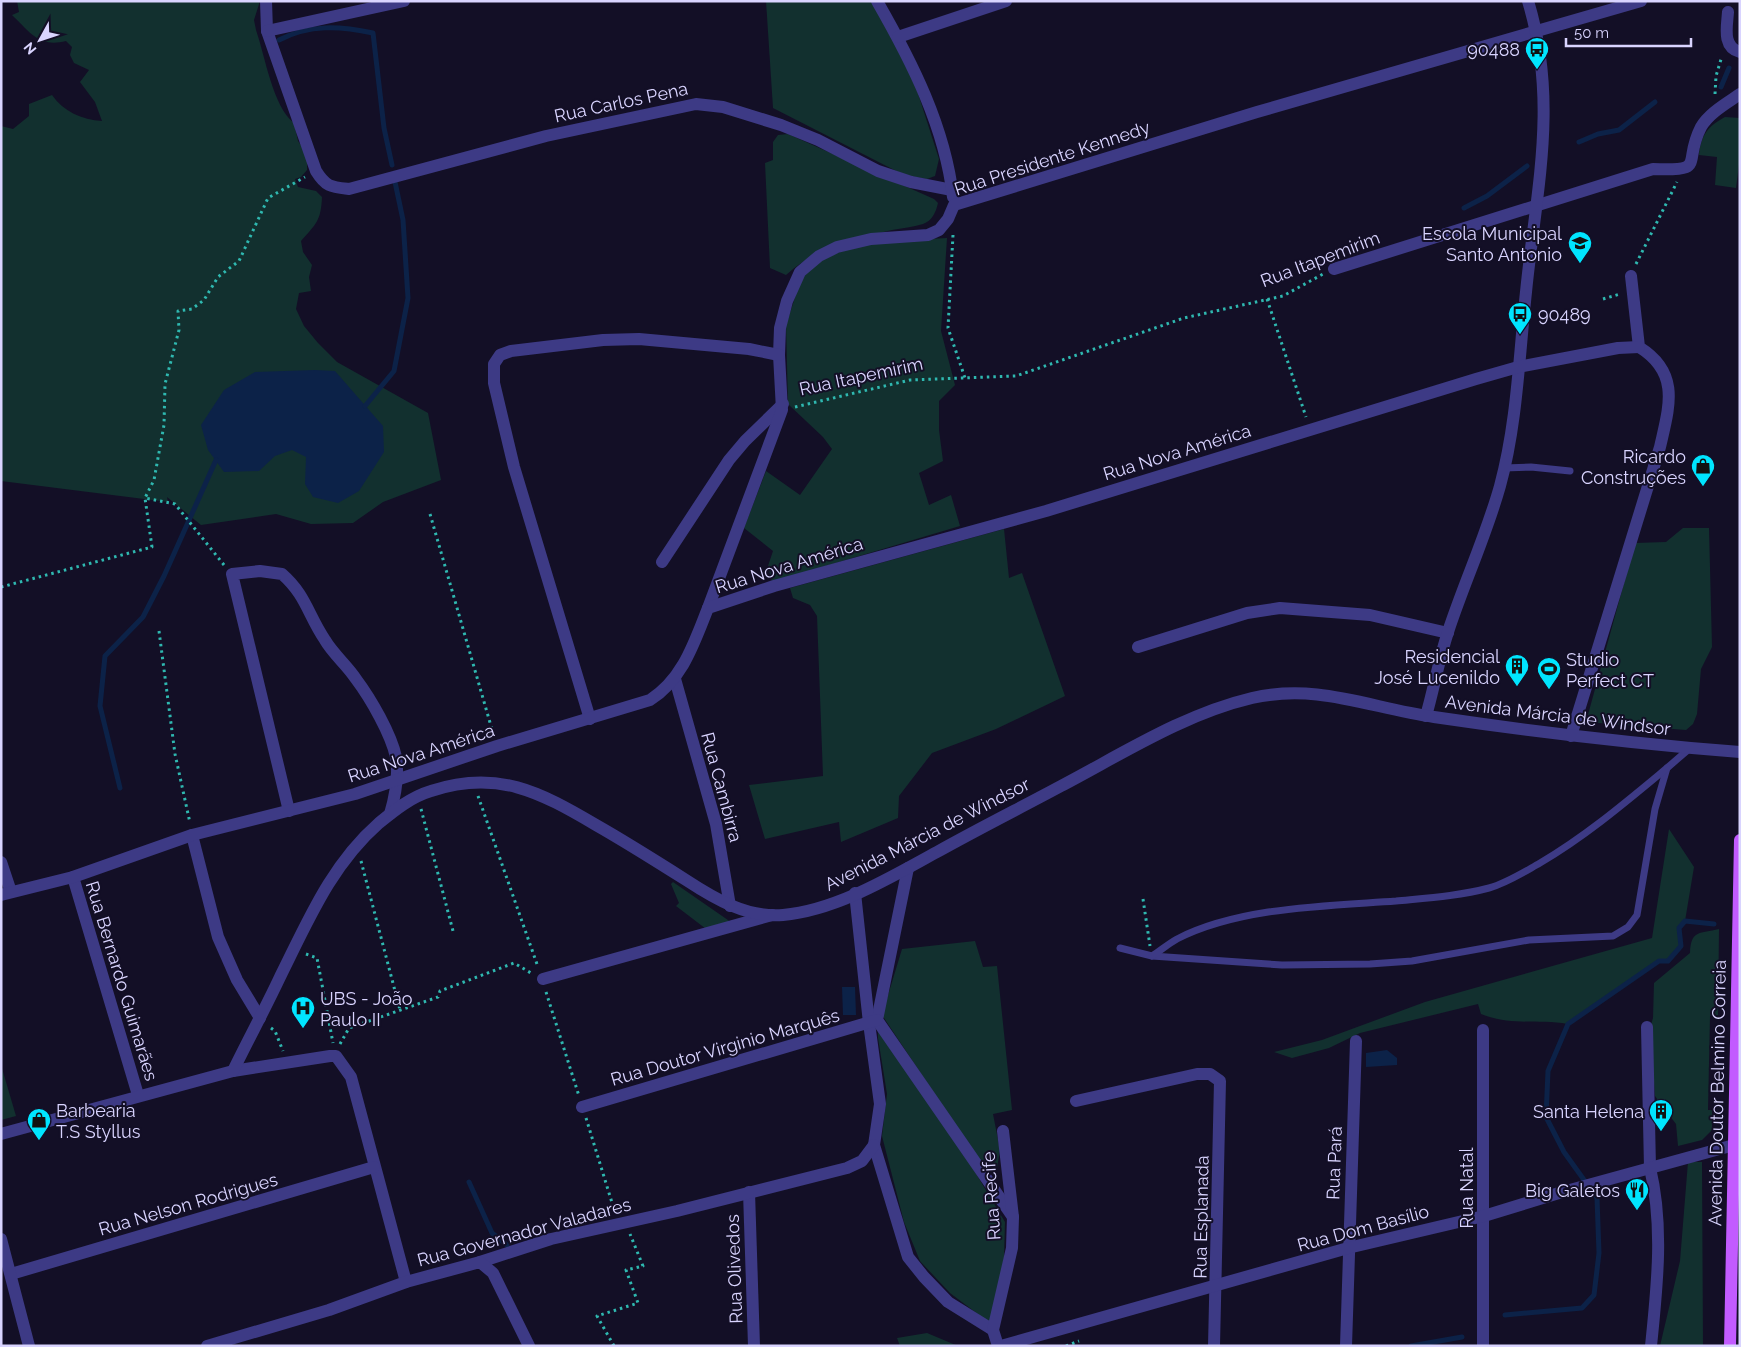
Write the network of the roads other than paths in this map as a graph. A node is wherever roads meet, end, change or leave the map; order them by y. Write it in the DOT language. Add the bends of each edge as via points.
graph roads {
  1 [pos="266,1"];
  2 [pos="404,1"];
  3 [pos="877,1"];
  4 [pos="1006,1"];
  5 [pos="1528,1"];
  6 [pos="1641,1"];
  7 [pos="1728,12"];
  8 [pos="1537,30"];
  9 [pos="267,31"];
  10 [pos="898,36"];
  11 [pos="1740,52"];
  12 [pos="1740,94"];
  13 [pos="952,190"];
  14 [pos="954,205"];
  15 [pos="1535,206"];
  16 [pos="1334,268"];
  17 [pos="1631,276"];
  18 [pos="1639,347"];
  19 [pos="779,355"];
  20 [pos="1518,367"];
  21 [pos="783,407"];
  22 [pos="1504,468"];
  23 [pos="1570,471"];
  24 [pos="662,562"];
  25 [pos="708,608"];
  26 [pos="1448,633"];
  27 [pos="1138,647"];
  28 [pos="674,679"];
  29 [pos="1426,716"];
  30 [pos="590,719"];
  31 [pos="1571,736"];
  32 [pos="1689,748"];
  33 [pos="1740,752"];
  34 [pos="1667,768"];
  35 [pos="396,780"];
  36 [pos="289,811"];
  37 [pos="390,814"];
  38 [pos="192,836"];
  39 [pos="1740,840"];
  40 [pos="1,862"];
  41 [pos="908,868"];
  42 [pos="73,877"];
  43 [pos="855,893"];
  44 [pos="6,894"];
  45 [pos="730,906"];
  46 [pos="772,915"];
  47 [pos="1120,948"];
  48 [pos="1152,956"];
  49 [pos="543,980"];
  50 [pos="260,1018"];
  51 [pos="873,1021"];
  52 [pos="1647,1027"];
  53 [pos="1738,1029"];
  54 [pos="1483,1030"];
  55 [pos="1356,1041"];
  56 [pos="233,1071"];
  57 [pos="138,1095"];
  58 [pos="1076,1101"];
  59 [pos="582,1107"];
  60 [pos="1737,1125"];
  61 [pos="1003,1131"];
  62 [pos="1,1134"];
  63 [pos="874,1145"];
  64 [pos="1734,1145"];
  65 [pos="374,1167"];
  66 [pos="1650,1168"];
  67 [pos="749,1192"];
  68 [pos="1484,1216"];
  69 [pos="1013,1217"];
  70 [pos="1736,1228"];
  71 [pos="1,1239"];
  72 [pos="1348,1248"];
  73 [pos="480,1262"];
  74 [pos="11,1274"];
  75 [pos="406,1282"];
  76 [pos="1217,1287"];
  77 [pos="993,1330"];
  78 [pos="29,1346"];
  79 [pos="207,1346"];
  80 [pos="529,1346"];
  81 [pos="754,1346"];
  82 [pos="1000,1346"];
  83 [pos="1214,1346"];
  84 [pos="1346,1346"];
  85 [pos="1483,1346"];
  86 [pos="1652,1346"];
  87 [pos="1730,1346"];
  1 -- 9 [label="street"];
  2 -- 9 [label="street"];
  3 -- 10 [label="street"];
  4 -- 10 [label="street"];
  5 -- 8 [label="street"];
  6 -- 8 [label="street, Rua Presidente Kennedy"];
  7 -- 11 [label="street" via="1728,42"];
  8 -- 14 [label="street, Rua Presidente Kennedy"];
  8 -- 15 [label="street" via="1545,114 1544,151"];
  9 -- 13 [label="street, Rua Carlos Pena" via="316,171 323,182 332,187 349,190 546,136 696,104 723,107 781,125 878,171"];
  10 -- 13 [label="street" via="933,116"];
  12 -- 15 [label="street, Rua Itapemirim" via="1701,127 1690,164 1682,170 1653,169"];
  13 -- 14 [label="street"];
  14 -- 19 [label="street, Rua Presidente Kennedy" via="939,230 928,235 871,239 837,247 819,256 800,272 780,328"];
  15 -- 16 [label="street, Rua Itapemirim"];
  15 -- 20 [label="street"];
  17 -- 18 [label="street"];
  18 -- 20 [label="street, Rua Nova América"];
  18 -- 31 [label="street" via="1652,356 1664,372 1669,404 1660,447"];
  19 -- 21 [label="street, Rua Presidente Kennedy"];
  19 -- 30 [label="street" via="672,341 603,340 512,351 500,355 494,364 494,383 514,466"];
  20 -- 22 [label="street" via="1511,436"];
  20 -- 25 [label="street, Rua Nova América" via="1046,511 784,583"];
  21 -- 24 [label="street" via="745,440 729,460"];
  21 -- 25 [label="street, Rua Presidente Kennedy"];
  22 -- 23 [label="lane"];
  22 -- 26 [label="street"];
  25 -- 28 [label="street, Rua Nova América" via="687,661"];
  26 -- 27 [label="street" via="1370,615 1280,608 1247,613"];
  26 -- 29 [label="street"];
  28 -- 30 [label="street, Rua Nova América" via="650,700"];
  28 -- 45 [label="street, Rua Cambirra" via="716,824"];
  29 -- 31 [label="street, Avenida Márcia de Windsor"];
  29 -- 41 [label="street, Avenida Márcia de Windsor" via="1337,696 1287,692 1251,699 1217,709 1139,744"];
  30 -- 35 [label="street, Rua Nova América"];
  31 -- 32 [label="street, Avenida Márcia de Windsor"];
  32 -- 33 [label="street, Avenida Márcia de Windsor"];
  32 -- 34 [label="lane"];
  34 -- 48 [label="lane" via="1592,829 1522,874 1492,887 1457,895 1311,906 1266,913 1202,929"];
  34 -- 48 [label="lane" via="1655,809 1637,915 1628,927 1613,936 1529,940 1412,961 1370,964 1282,965"];
  35 -- 36 [label="street, Rua Nova América"];
  35 -- 36 [label="street" via="396,757 379,718 356,679 326,643 304,598 293,584 282,574 260,571 232,574"];
  35 -- 37 [label="street"];
  36 -- 38 [label="street, Rua Nova América"];
  37 -- 45 [label="street, Avenida Márcia de Windsor" via="431,791 472,781 511,784 552,799"];
  37 -- 50 [label="street, Avenida Márcia de Windsor" via="357,844 324,889"];
  38 -- 42 [label="street, Rua Nova América"];
  38 -- 50 [label="street" via="218,937 237,980"];
  39 -- 53 [label="main road, Avenida Doutor Belmino Correia"];
  40 -- 44 [label="street"];
  41 -- 43 [label="street, Avenida Márcia de Windsor"];
  41 -- 51 [label="street"];
  42 -- 44 [label="street, Rua Nova América"];
  42 -- 57 [label="street, Rua Bernardo Guimarães"];
  43 -- 46 [label="street, Avenida Márcia de Windsor" via="802,911"];
  43 -- 51 [label="street"];
  45 -- 46 [label="street, Avenida Márcia de Windsor"];
  46 -- 49 [label="street"];
  47 -- 48 [label="lane"];
  50 -- 56 [label="street, Avenida Márcia de Windsor"];
  51 -- 59 [label="street, Rua Doutor Virginio Marquês"];
  51 -- 63 [label="street" via="880,1104"];
  51 -- 69 [label="street"];
  52 -- 66 [label="street"];
  53 -- 60 [label="main road, Avenida Doutor Belmino Correia"];
  54 -- 68 [label="street, Rua Natal"];
  55 -- 72 [label="street, Rua Pará"];
  56 -- 57 [label="street"];
  56 -- 65 [label="street" via="336,1056 351,1077"];
  57 -- 62 [label="street"];
  58 -- 76 [label="street, Rua Esplanada" via="1197,1074 1210,1074 1220,1081"];
  60 -- 64 [label="main road, Avenida Doutor Belmino Correia"];
  61 -- 69 [label="street, Rua Recife"];
  63 -- 67 [label="street, Rua Governador Valadares" via="862,1161 847,1168"];
  63 -- 77 [label="street" via="908,1257 948,1302"];
  64 -- 66 [label="street, Rua Dom Basílio"];
  64 -- 70 [label="main road, Avenida Doutor Belmino Correia"];
  65 -- 74 [label="street, Rua Nelson Rodrigues"];
  65 -- 75 [label="street"];
  66 -- 68 [label="street, Rua Dom Basílio"];
  66 -- 86 [label="street" via="1656,1189 1658,1271"];
  67 -- 73 [label="street, Rua Governador Valadares" via="526,1246"];
  67 -- 81 [label="street, Rua Olivedos"];
  68 -- 72 [label="street, Rua Dom Basílio"];
  68 -- 85 [label="street, Rua Natal"];
  69 -- 77 [label="street, Rua Recife" via="1012,1248"];
  70 -- 87 [label="main road, Avenida Doutor Belmino Correia"];
  71 -- 74 [label="street"];
  72 -- 76 [label="street, Rua Dom Basílio"];
  72 -- 84 [label="street, Rua Pará"];
  73 -- 75 [label="street, Rua Governador Valadares"];
  73 -- 80 [label="street" via="493,1273"];
  74 -- 78 [label="street"];
  75 -- 79 [label="street, Rua Governador Valadares" via="329,1310"];
  76 -- 82 [label="street, Rua Dom Basílio"];
  76 -- 83 [label="street, Rua Esplanada"];
  77 -- 82 [label="street"];
}
